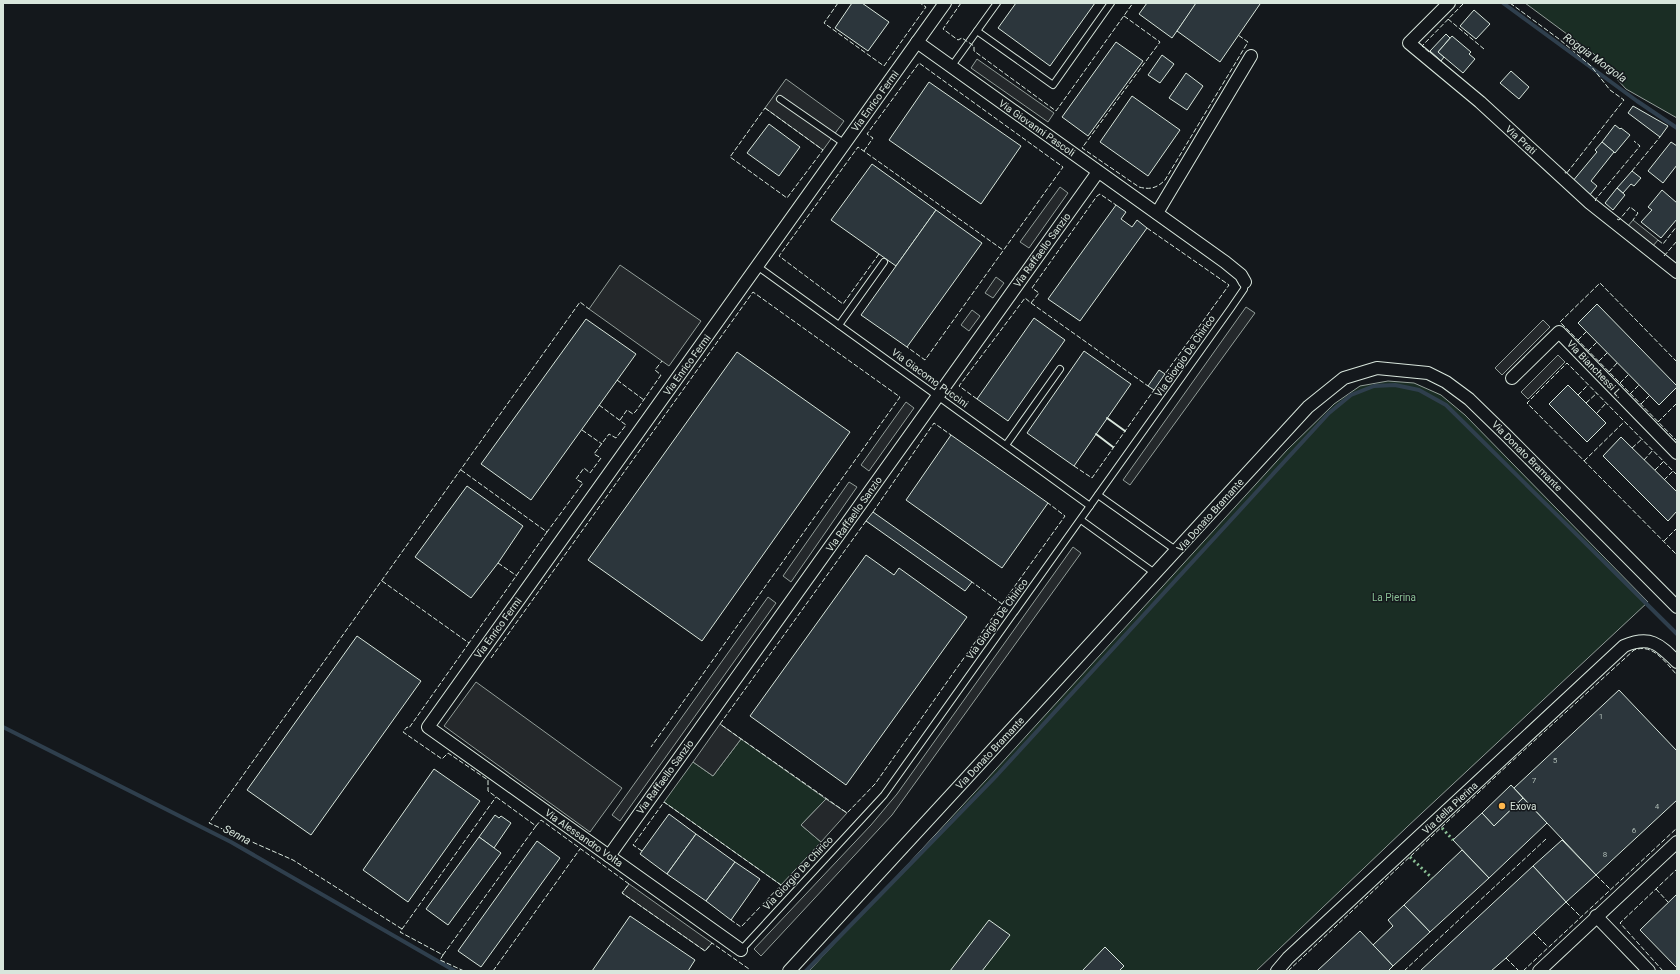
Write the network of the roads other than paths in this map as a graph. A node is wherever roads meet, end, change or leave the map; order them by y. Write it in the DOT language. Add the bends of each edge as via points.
graph roads {
  1 [pos="997,3"];
  2 [pos="1111,3"];
  3 [pos="1449,3"];
  4 [pos="941,4"];
  5 [pos="977,31"];
  6 [pos="917,42"];
  7 [pos="1251,56"];
  8 [pos="951,67"];
  9 [pos="780,99"];
  10 [pos="845,144"];
  11 [pos="1098,172"];
  12 [pos="1157,213"];
  13 [pos="884,262"];
  14 [pos="757,266"];
  15 [pos="1677,272"];
  16 [pos="1245,282"];
  17 [pos="839,325"];
  18 [pos="1060,369"];
  19 [pos="1512,378"];
  20 [pos="937,396"];
  21 [pos="1006,445"];
  22 [pos="1677,453"];
  23 [pos="1098,495"];
  24 [pos="1090,506"];
  25 [pos="1081,520"];
  26 [pos="1177,551"];
  27 [pos="1156,574"];
  28 [pos="1677,607"];
  29 [pos="1677,662"];
  30 [pos="428,727"];
  31 [pos="1677,842"];
  32 [pos="609,856"];
  33 [pos="1596,916"];
  34 [pos="741,950"];
  35 [pos="789,971"];
  36 [pos="1277,971"];
  37 [pos="1539,971"];
  38 [pos="1649,971"];
  1 -- 5 [label="lane"];
  2 -- 5 [label="lane" via="1053,85"];
  3 -- 15 [label="street, Via Prati" via="1409,43 1480,102 1590,203"];
  4 -- 6 [label="street, Via Enrico Fermi"];
  5 -- 8 [label="lane"];
  6 -- 8 [label="street, Via Giovanni Pascoli"];
  6 -- 10 [label="street, Via Enrico Fermi"];
  7 -- 12 [label="street"];
  8 -- 11 [label="street, Via Giovanni Pascoli"];
  9 -- 10 [label="lane"];
  10 -- 14 [label="street, Via Enrico Fermi"];
  11 -- 12 [label="street, Via Giovanni Pascoli"];
  11 -- 20 [label="street, Via Raffaello Sanzio"];
  12 -- 16 [label="street, Via Giovanni Pascoli" via="1225,262 1241,275"];
  13 -- 17 [label="lane"];
  14 -- 17 [label="lane, Via Giacomo Puccini"];
  14 -- 30 [label="street, Via Enrico Fermi"];
  16 -- 23 [label="lane, Via Giorgio De Chirico" via="1244,289"];
  17 -- 20 [label="lane, Via Giacomo Puccini"];
  18 -- 21 [label="lane"];
  19 -- 22 [label="street, Via Bianchessi L." via="1559,332"];
  20 -- 21 [label="lane, Via Giacomo Puccini"];
  20 -- 32 [label="street, Via Raffaello Sanzio"];
  21 -- 24 [label="lane, Via Giacomo Puccini"];
  23 -- 24 [label="lane, Via Giorgio De Chirico"];
  23 -- 26 [label="lane"];
  24 -- 25 [label="lane, Via Giorgio De Chirico"];
  25 -- 27 [label="lane"];
  25 -- 34 [label="lane, Via Giorgio De Chirico" via="884,795"];
  26 -- 27 [label="street, Via Donato Bramante"];
  26 -- 28 [label="street, Via Donato Bramante" via="1308,407 1344,378 1376,368 1404,370 1428,373 1446,382 1469,399"];
  27 -- 35 [label="street, Via Donato Bramante"];
  29 -- 36 [label="street, Via della Pierina" via="1655,643 1637,640 1624,646"];
  30 -- 32 [label="street, Via Alessandro Volta"];
  31 -- 33 [label="street"];
  32 -- 34 [label="street, Via Alessandro Volta"];
  33 -- 37 [label="street"];
  33 -- 38 [label="street"];
}
